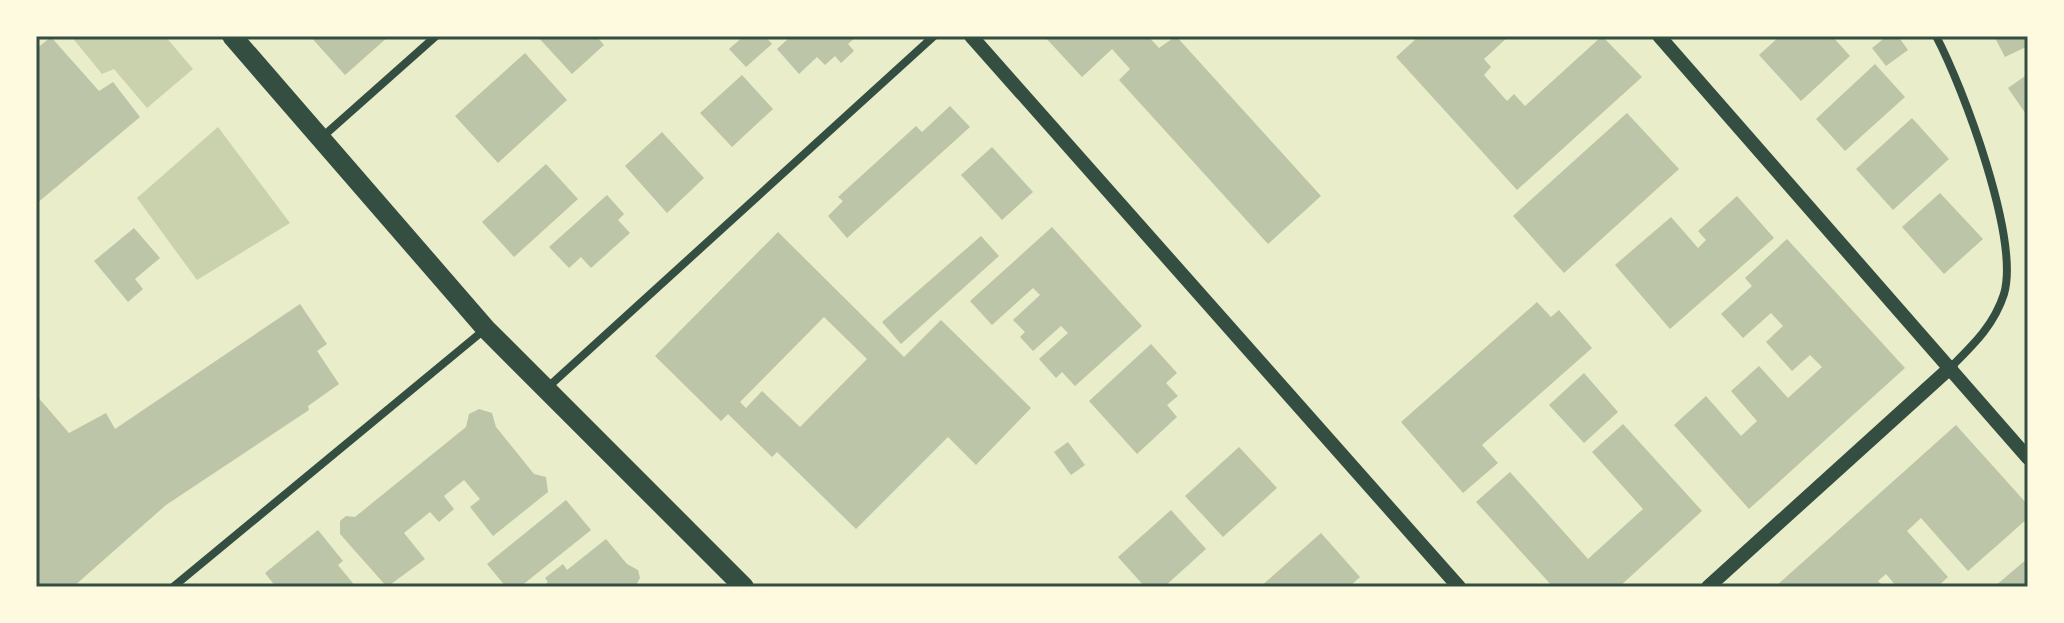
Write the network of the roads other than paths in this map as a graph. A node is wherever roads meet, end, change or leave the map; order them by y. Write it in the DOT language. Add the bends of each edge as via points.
graph roads {
  1 [pos="232,36"];
  2 [pos="436,36"];
  3 [pos="934,36"];
  4 [pos="971,36"];
  5 [pos="1659,36"];
  6 [pos="1936,36"];
  7 [pos="320,139"];
  8 [pos="486,329"];
  9 [pos="1951,367"];
  10 [pos="546,388"];
  11 [pos="2028,458"];
  12 [pos="737,585"];
  13 [pos="173,587"];
  14 [pos="1459,587"];
  15 [pos="1708,587"];
  1 -- 7 [label="main road"];
  2 -- 7 [label="street"];
  3 -- 10 [label="street"];
  4 -- 14 [label="street"];
  5 -- 9 [label="street"];
  6 -- 9 [label="street" via="1985,160 2009,264 2005,290 1987,330"];
  7 -- 8 [label="main road"];
  8 -- 10 [label="main road"];
  8 -- 13 [label="street"];
  9 -- 11 [label="street"];
  9 -- 15 [label="street"];
  10 -- 12 [label="main road"];
}
